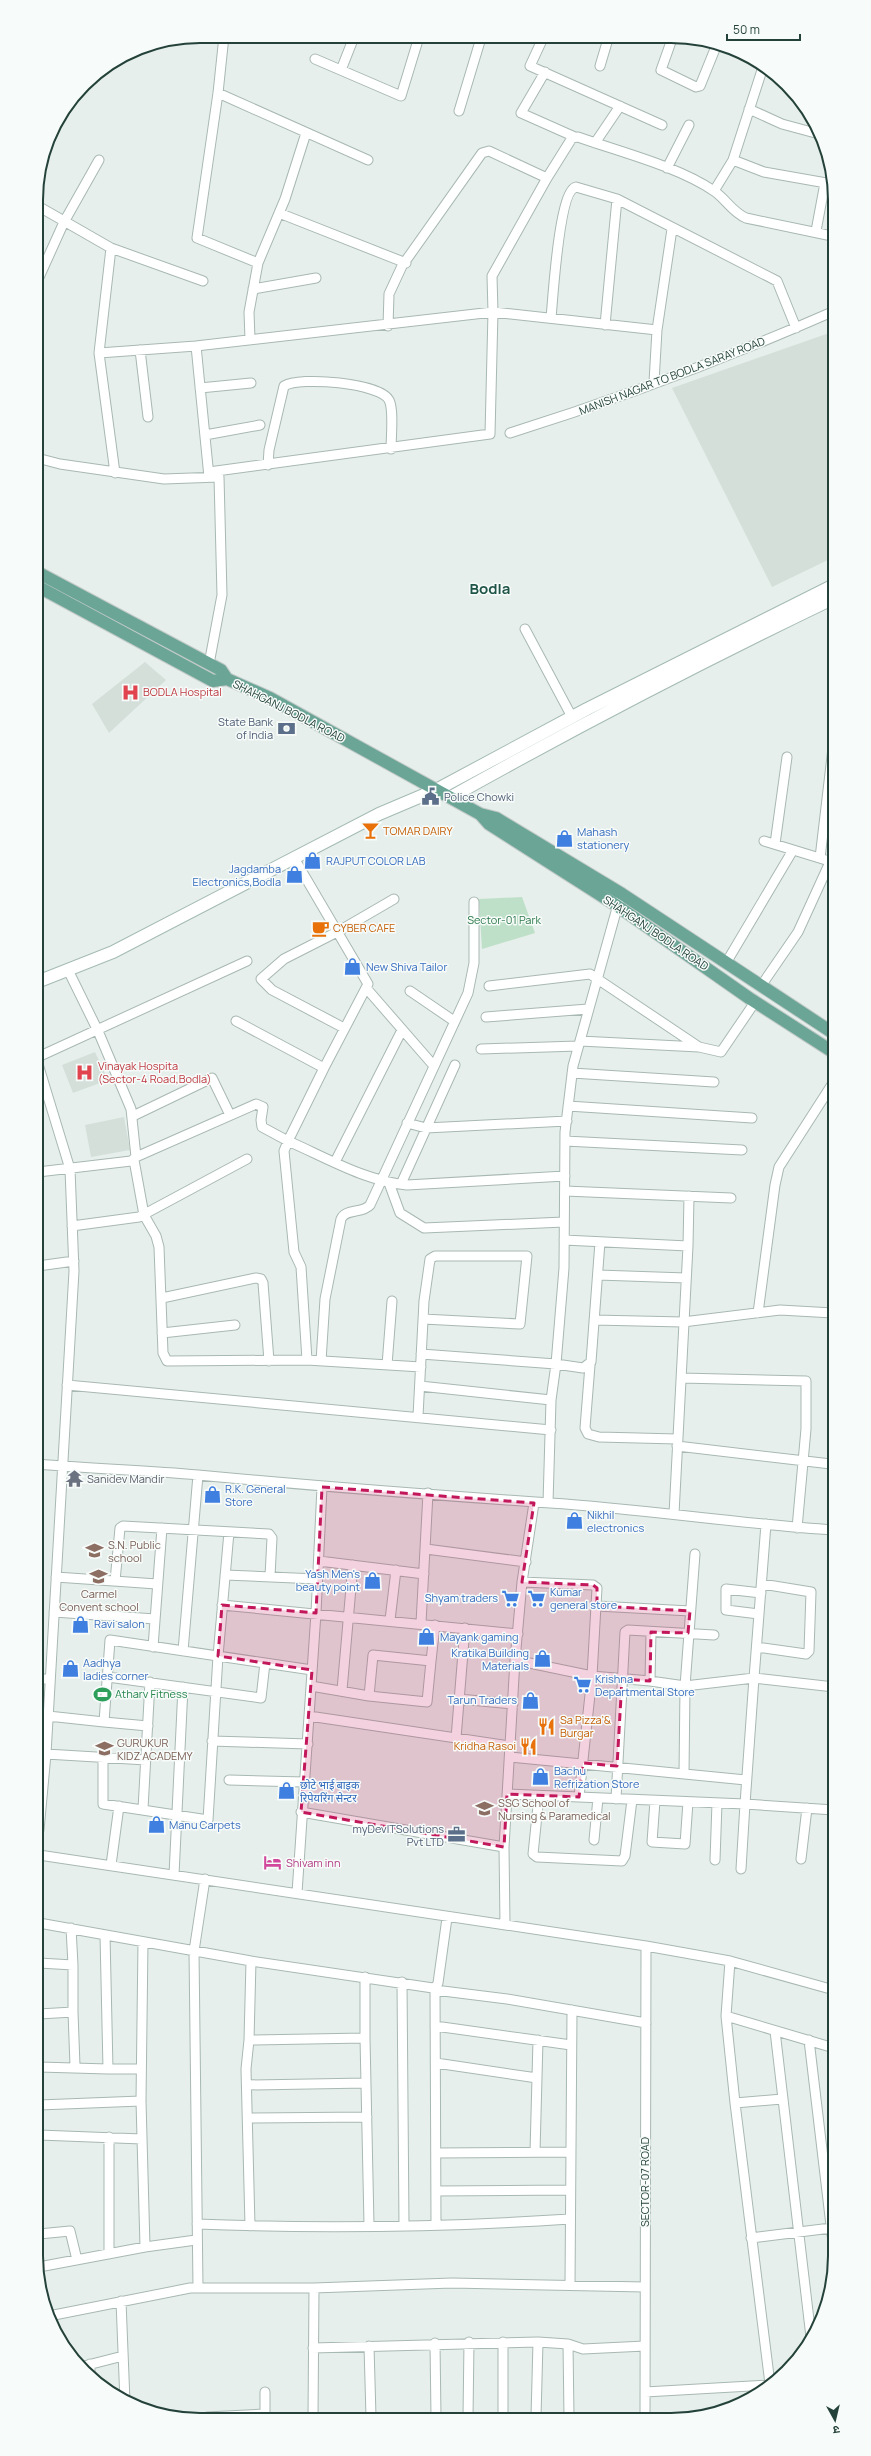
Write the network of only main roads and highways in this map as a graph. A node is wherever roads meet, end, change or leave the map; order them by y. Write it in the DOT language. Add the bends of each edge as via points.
graph roads {
  1 [pos="43,575"];
  2 [pos="828,588"];
  3 [pos="43,589"];
  4 [pos="828,601"];
  5 [pos="227,679"];
  6 [pos="438,789"];
  7 [pos="451,797"];
  8 [pos="480,814"];
  9 [pos="43,980"];
  10 [pos="802,1012"];
  11 [pos="793,1026"];
  12 [pos="828,1030"];
  13 [pos="828,1049"];
  1 -- 5 [label="main road, SHAHGANJ BODLA ROAD" via="221,670"];
  2 -- 6 [label="main road" via="572,717"];
  3 -- 5 [label="main road" via="213,681"];
  4 -- 7 [label="main road" via="578,726"];
  5 -- 6 [label="main road, SHAHGANJ BODLA ROAD" via="270,698"];
  6 -- 7 [label="main road, SHAHGANJ BODLA ROAD"];
  6 -- 9 [label="main road" via="379,814 113,952"];
  7 -- 8 [label="main road, SHAHGANJ BODLA ROAD"];
  8 -- 10 [label="main road, SHAHGANJ BODLA ROAD" via="496,818 622,894"];
  8 -- 11 [label="main road, SHAHGANJ BODLA ROAD" via="489,824 616,905"];
  10 -- 11 [label="main road"];
  10 -- 12 [label="main road, SHAHGANJ BODLA ROAD"];
  11 -- 13 [label="main road, SHAHGANJ BODLA ROAD"];
}
